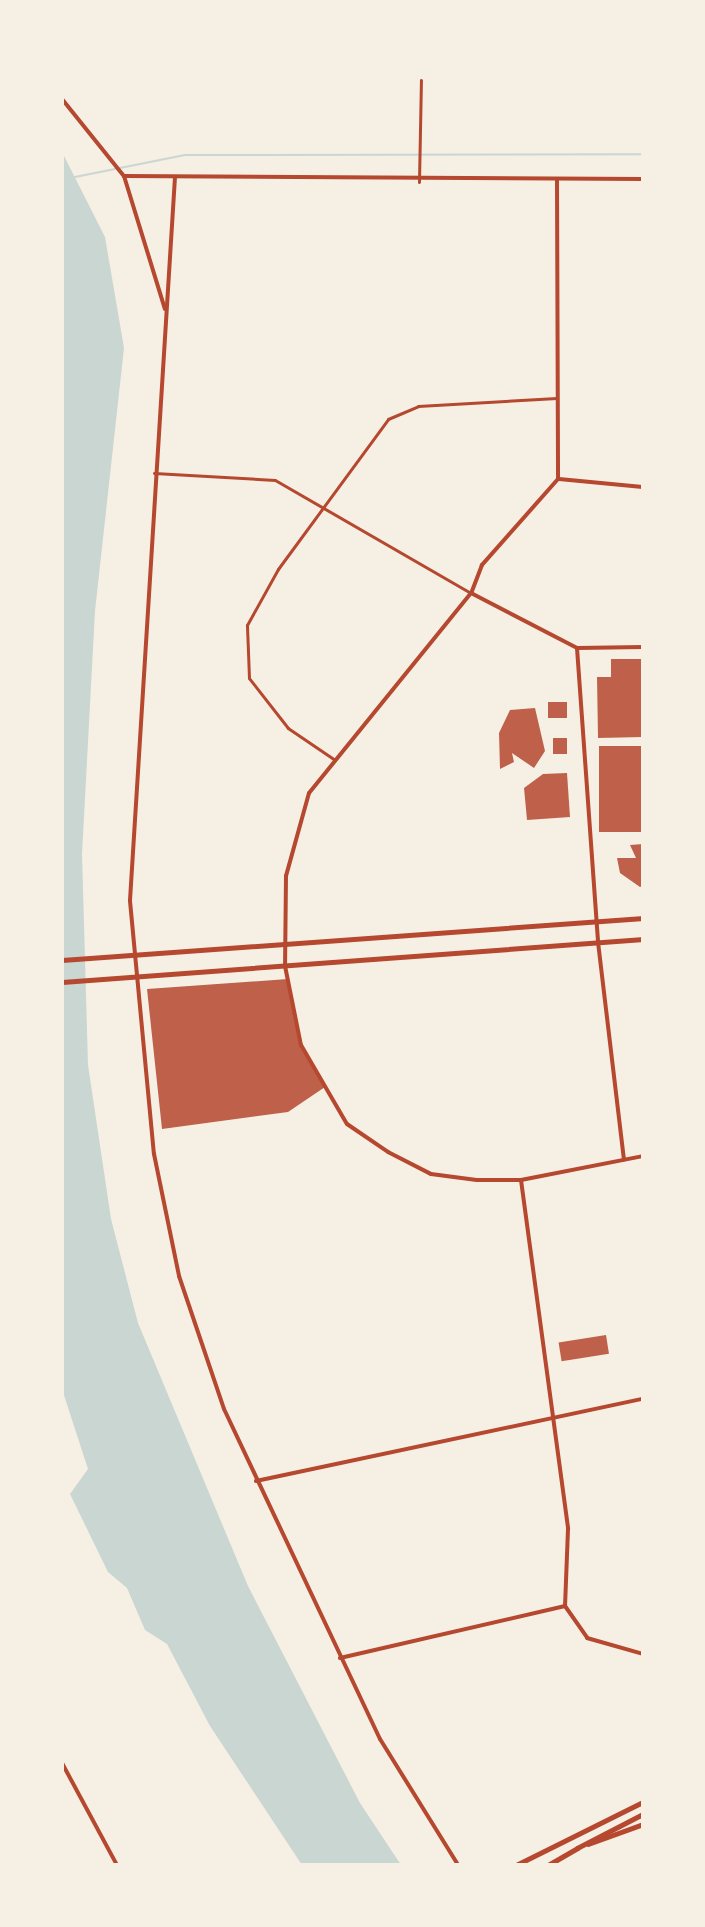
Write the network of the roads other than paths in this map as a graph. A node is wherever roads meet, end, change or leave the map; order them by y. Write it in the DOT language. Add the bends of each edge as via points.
graph roads {
  1 [pos="421,80"];
  2 [pos="62,99"];
  3 [pos="124,176"];
  4 [pos="175,177"];
  5 [pos="643,179"];
  6 [pos="557,180"];
  7 [pos="419,182"];
  8 [pos="166,311"];
  9 [pos="557,398"];
  10 [pos="154,473"];
  11 [pos="558,479"];
  12 [pos="643,487"];
  13 [pos="321,505"];
  14 [pos="471,593"];
  15 [pos="643,647"];
  16 [pos="577,648"];
  17 [pos="335,760"];
  18 [pos="643,918"];
  19 [pos="597,921"];
  20 [pos="643,939"];
  21 [pos="598,942"];
  22 [pos="62,960"];
  23 [pos="62,982"];
  24 [pos="643,1156"];
  25 [pos="624,1159"];
  26 [pos="521,1180"];
  27 [pos="643,1399"];
  28 [pos="548,1418"];
  29 [pos="256,1481"];
  30 [pos="565,1606"];
  31 [pos="643,1654"];
  32 [pos="340,1658"];
  33 [pos="62,1763"];
  34 [pos="643,1802"];
  35 [pos="643,1814"];
  36 [pos="643,1824"];
  37 [pos="577,1848"];
  38 [pos="117,1865"];
  39 [pos="458,1865"];
  40 [pos="516,1865"];
  41 [pos="548,1865"];
  1 -- 7 [label="street"];
  2 -- 3 [label="street"];
  3 -- 4 [label="street"];
  3 -- 8 [label="street"];
  4 -- 7 [label="street"];
  4 -- 8 [label="street"];
  5 -- 6 [label="street"];
  6 -- 7 [label="street"];
  6 -- 9 [label="street"];
  8 -- 10 [label="street"];
  9 -- 11 [label="street"];
  9 -- 13 [label="street" via="418,406 388,419"];
  10 -- 13 [label="street" via="275,480"];
  10 -- 29 [label="street" via="130,901 137,1022 179,1276"];
  11 -- 12 [label="street"];
  11 -- 14 [label="street" via="482,565"];
  13 -- 14 [label="street"];
  13 -- 17 [label="street" via="247,625 249,678 288,728"];
  14 -- 16 [label="street"];
  14 -- 17 [label="street"];
  15 -- 16 [label="street"];
  16 -- 19 [label="street"];
  17 -- 26 [label="street" via="309,793 286,876 285,966 301,1045 347,1124 388,1152 431,1174"];
  18 -- 19 [label="main road"];
  19 -- 21 [label="street"];
  19 -- 22 [label="main road"];
  20 -- 21 [label="main road"];
  21 -- 23 [label="main road" via="487,955"];
  21 -- 25 [label="street"];
  24 -- 25 [label="street"];
  25 -- 26 [label="street"];
  26 -- 28 [label="street"];
  27 -- 28 [label="street"];
  28 -- 29 [label="street"];
  28 -- 30 [label="street" via="568,1529"];
  29 -- 32 [label="street"];
  30 -- 31 [label="street" via="587,1638"];
  30 -- 32 [label="street"];
  32 -- 39 [label="street"];
  33 -- 38 [label="street"];
  34 -- 40 [label="main road"];
  35 -- 37 [label="main road"];
  36 -- 37 [label="main road"];
  37 -- 41 [label="main road"];
}
